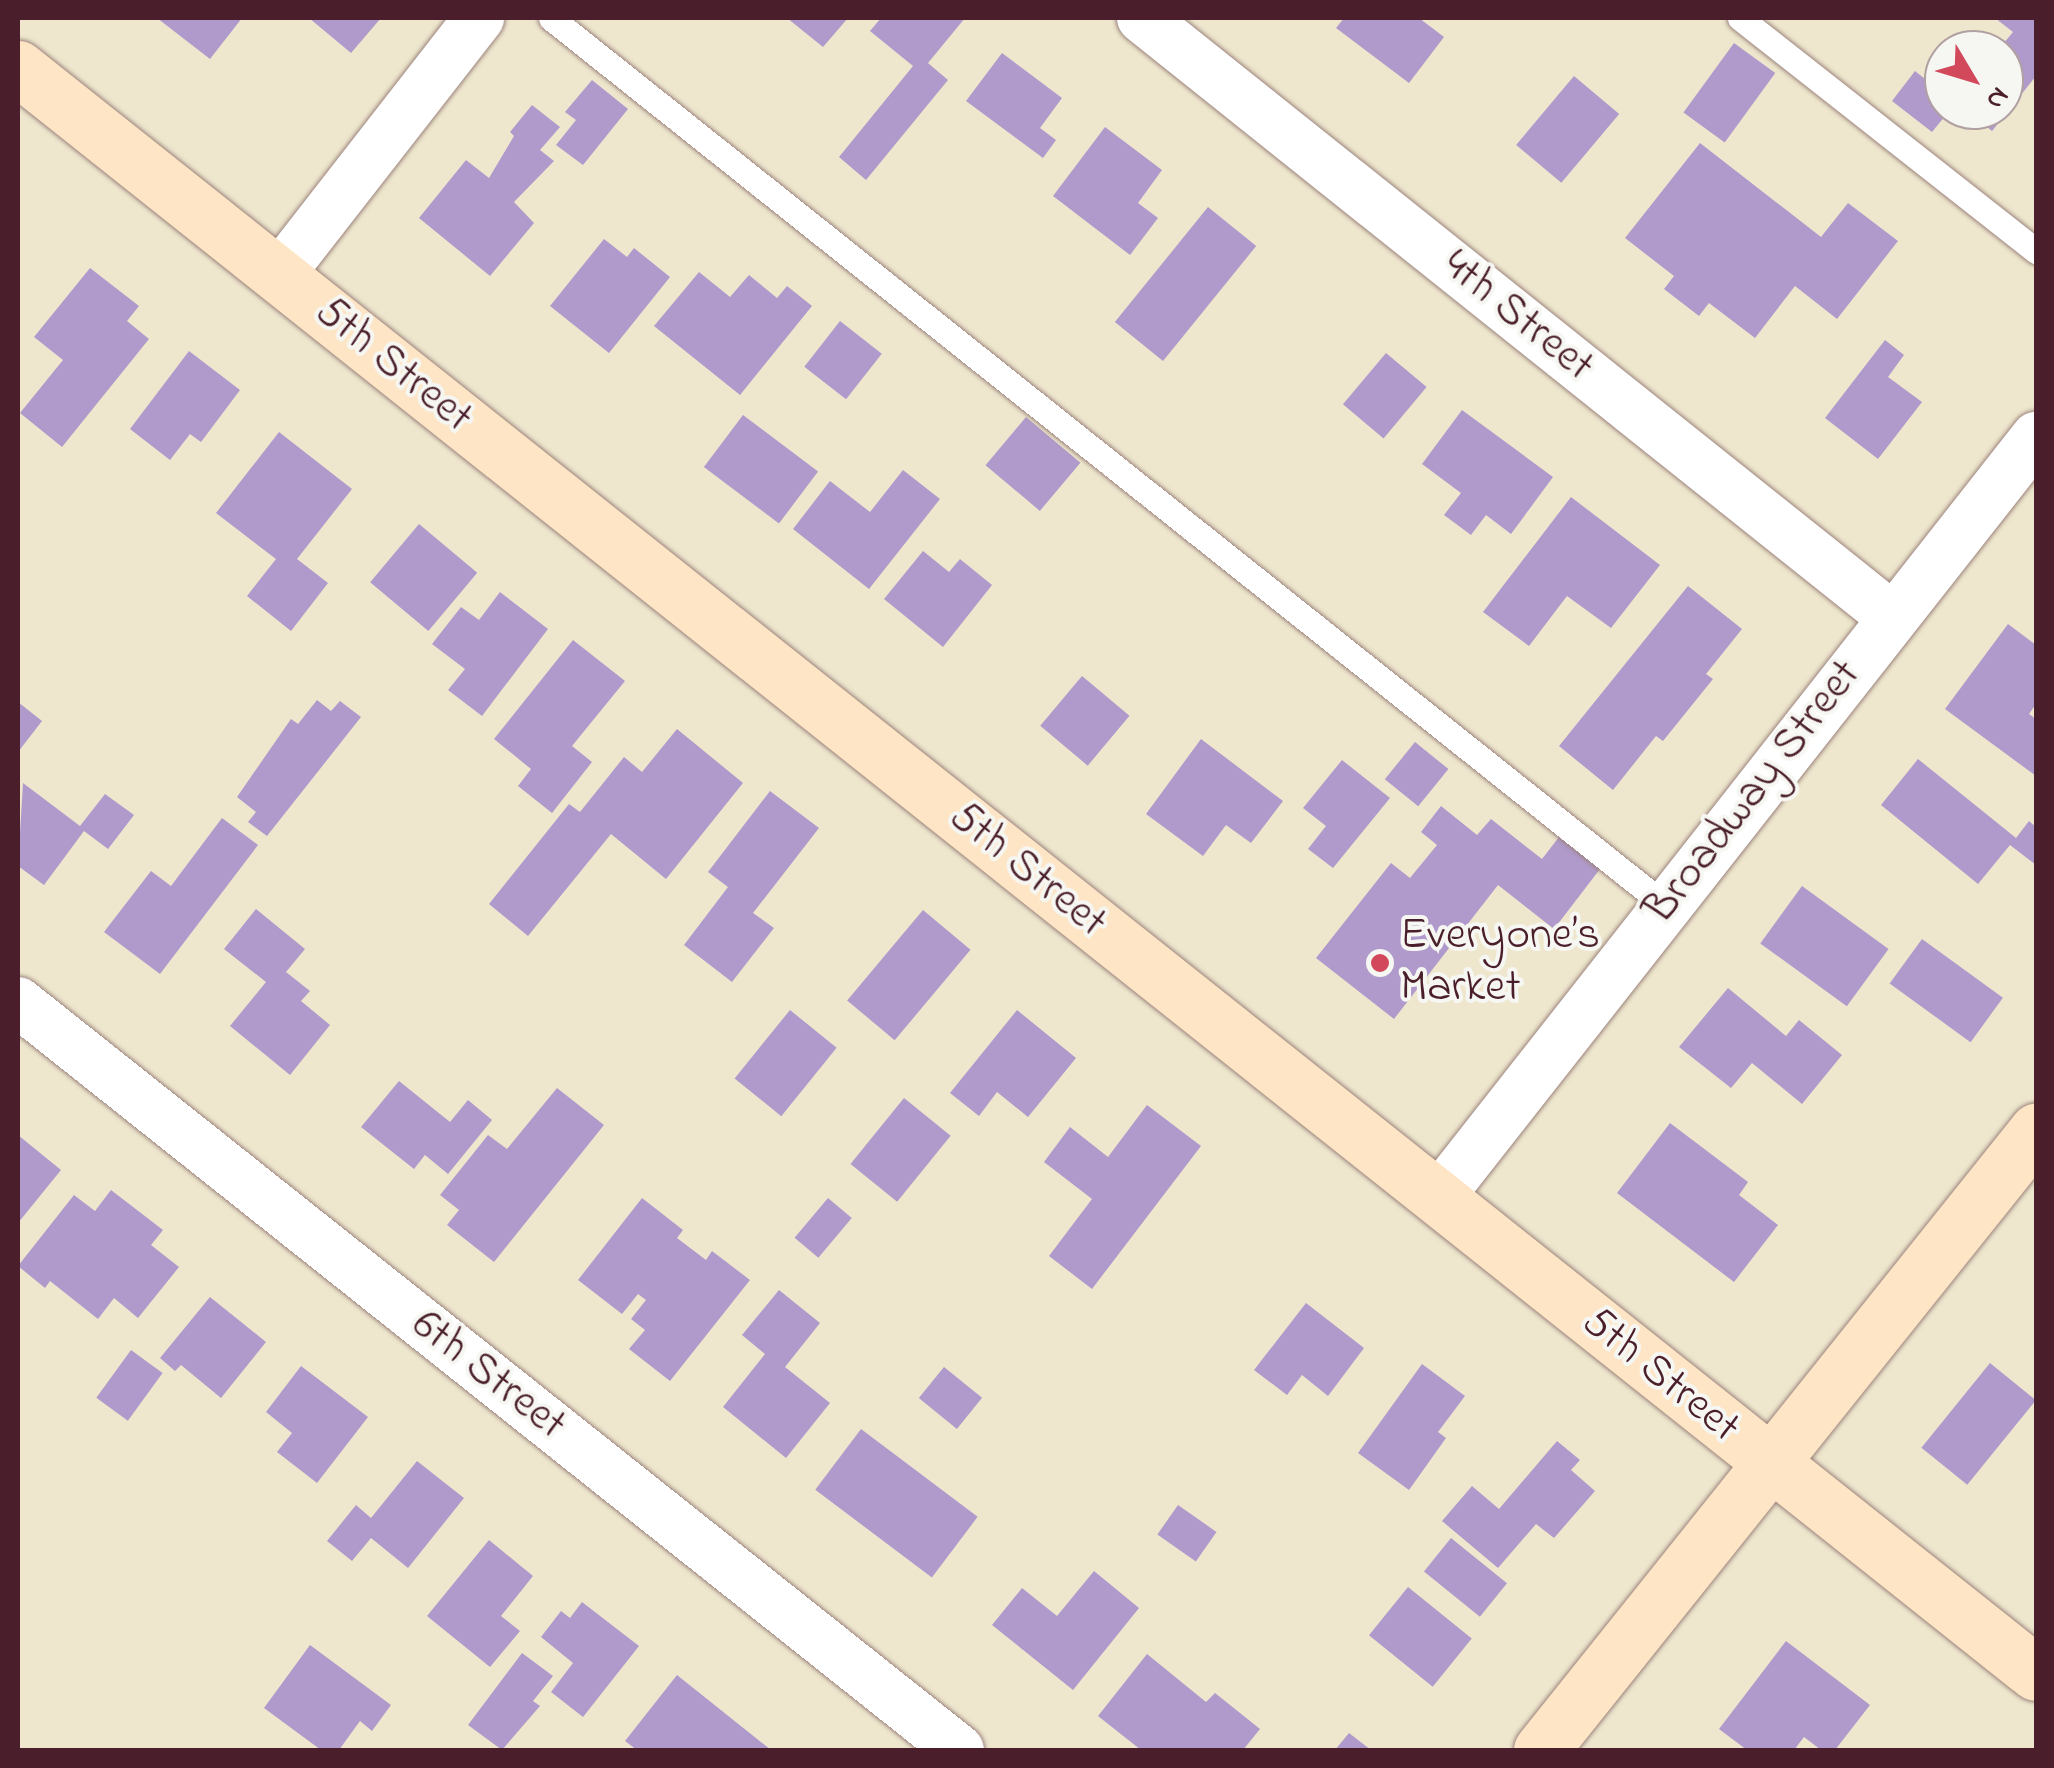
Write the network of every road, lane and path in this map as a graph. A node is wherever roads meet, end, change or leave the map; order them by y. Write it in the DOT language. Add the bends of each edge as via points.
graph roads {
  1 [pos="479,18"];
  2 [pos="552,18"];
  3 [pos="1142,18"];
  4 [pos="1740,18"];
  5 [pos="18,68"];
  6 [pos="2036,251"];
  7 [pos="279,275"];
  8 [pos="2036,436"];
  9 [pos="1892,617"];
  10 [pos="1665,905"];
  11 [pos="18,1002"];
  12 [pos="2036,1131"];
  13 [pos="1438,1198"];
  14 [pos="1769,1464"];
  15 [pos="2036,1673"];
  16 [pos="959,1750"];
  17 [pos="1541,1750"];
  1 -- 7 [label="street"];
  2 -- 10 [label="lane"];
  3 -- 9 [label="street, 4th Street"];
  4 -- 6 [label="lane"];
  5 -- 7 [label="street, 5th Street"];
  7 -- 13 [label="street, 5th Street"];
  8 -- 9 [label="street, Broadway Street"];
  9 -- 10 [label="street, Broadway Street"];
  10 -- 13 [label="street, Broadway Street"];
  11 -- 16 [label="street, 6th Street"];
  12 -- 14 [label="street"];
  13 -- 14 [label="street, 5th Street"];
  14 -- 15 [label="street, 5th Street"];
  14 -- 17 [label="street"];
}
